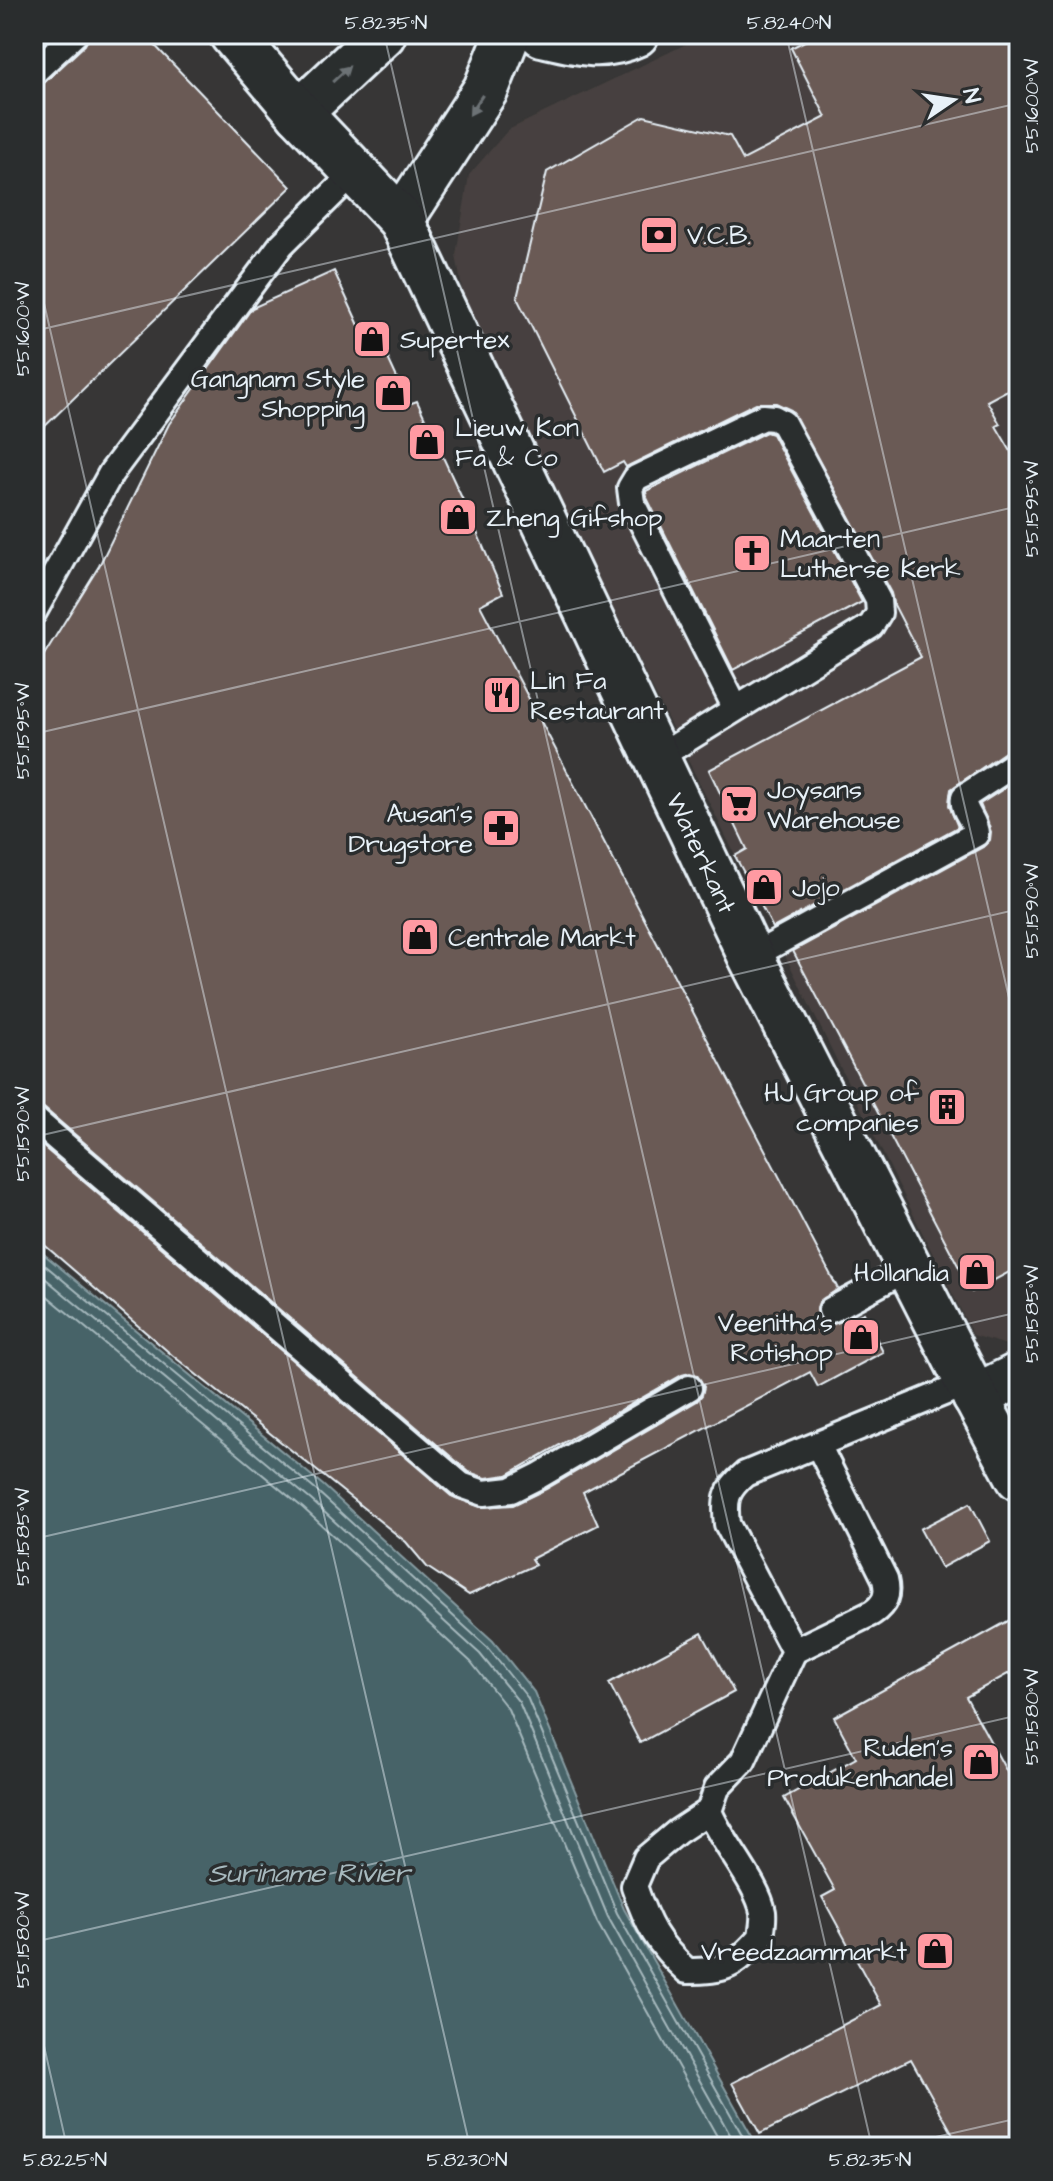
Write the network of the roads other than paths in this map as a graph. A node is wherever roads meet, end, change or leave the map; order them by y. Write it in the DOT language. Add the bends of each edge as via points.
graph roads {
  1 [pos="75,34"];
  2 [pos="232,34"];
  3 [pos="383,34"];
  4 [pos="508,34"];
  5 [pos="542,34"];
  6 [pos="636,34"];
  7 [pos="34,72"];
  8 [pos="299,113"];
  9 [pos="355,172"];
  10 [pos="401,220"];
  11 [pos="34,612"];
  12 [pos="736,709"];
  13 [pos="657,758"];
  14 [pos="1019,761"];
  15 [pos="751,957"];
  16 [pos="34,1119"];
  17 [pos="909,1268"];
  18 [pos="831,1310"];
  19 [pos="1019,1375"];
  20 [pos="689,1388"];
  21 [pos="971,1390"];
  22 [pos="818,1445"];
  23 [pos="1019,1478"];
  24 [pos="794,1651"];
  25 [pos="709,1811"];
  1 -- 7 [label="lane"];
  2 -- 8 [label="main road, Waterkant"];
  8 -- 3 [label="main road, one-way"];
  4 -- 10 [label="main road, one-way" via="486,89"];
  5 -- 6 [label="main road" via="589,45"];
  8 -- 9 [label="main road, Waterkant"];
  9 -- 10 [label="main road, Waterkant"];
  9 -- 11 [label="lane" via="281,245 111,473"];
  10 -- 13 [label="main road, Waterkant"];
  12 -- 12 [label="lane" via="871,626 879,613 871,586 783,423 774,418 763,417 636,478 630,488 632,503"];
  12 -- 13 [label="lane"];
  13 -- 15 [label="main road, Waterkant"];
  14 -- 15 [label="lane" via="964,797 976,834"];
  15 -- 17 [label="main road, Waterkant"];
  16 -- 20 [label="lane" via="461,1485 484,1493 511,1490"];
  17 -- 18 [label="lane"];
  17 -- 21 [label="main road, Waterkant"];
  19 -- 21 [label="main road"];
  21 -- 22 [label="lane"];
  21 -- 23 [label="main road, Waterkant"];
  22 -- 24 [label="lane" via="888,1591 872,1613"];
  22 -- 24 [label="lane" via="745,1474 730,1487 725,1505 727,1524"];
  24 -- 25 [label="lane" via="743,1761 717,1788"];
  25 -- 25 [label="lane" via="758,1897 761,1937 730,1966 687,1971 664,1951 646,1923 634,1886 646,1858"];
}
